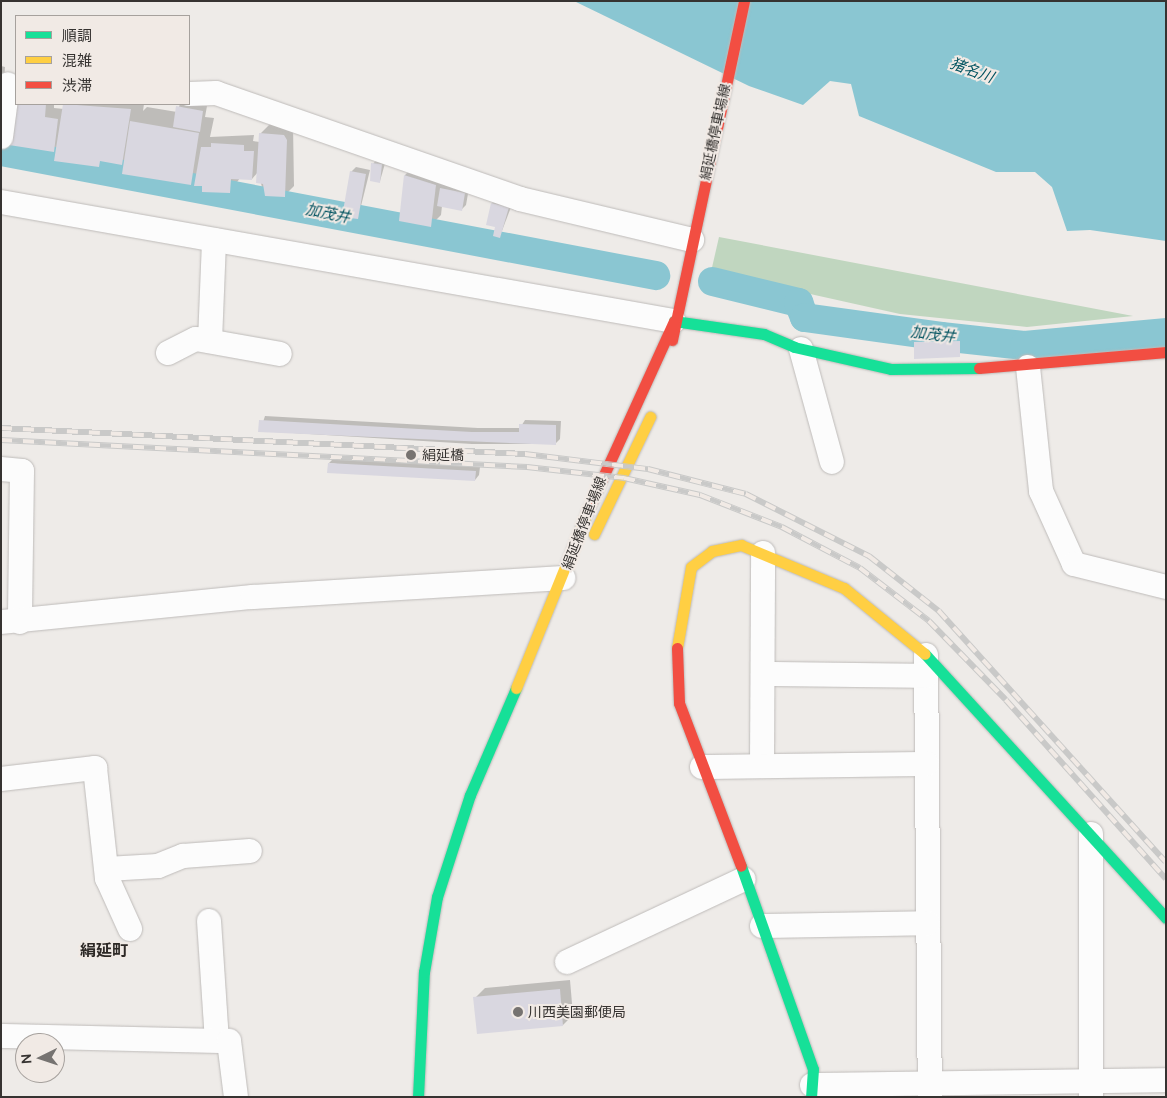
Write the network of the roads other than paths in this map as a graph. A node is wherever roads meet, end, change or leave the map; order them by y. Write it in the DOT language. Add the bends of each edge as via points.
graph roads {
  1 [pos="744,1"];
  2 [pos="8,83"];
  3 [pos="190,94"];
  4 [pos="1,137"];
  5 [pos="1,202"];
  6 [pos="214,240"];
  7 [pos="692,240"];
  8 [pos="674,322"];
  9 [pos="210,341"];
  10 [pos="801,349"];
  11 [pos="168,354"];
  12 [pos="280,354"];
  13 [pos="1164,356"];
  14 [pos="1028,367"];
  15 [pos="666,372"];
  16 [pos="654,408"];
  17 [pos="832,462"];
  18 [pos="1,469"];
  19 [pos="763,553"];
  20 [pos="564,578"];
  21 [pos="1166,587"];
  22 [pos="11,622"];
  23 [pos="926,666"];
  24 [pos="765,674"];
  25 [pos="927,764"];
  26 [pos="762,765"];
  27 [pos="702,767"];
  28 [pos="1,779"];
  29 [pos="1091,834"];
  30 [pos="250,851"];
  31 [pos="106,869"];
  32 [pos="744,879"];
  33 [pos="1166,918"];
  34 [pos="209,921"];
  35 [pos="928,923"];
  36 [pos="762,926"];
  37 [pos="130,929"];
  38 [pos="567,962"];
  39 [pos="1,1036"];
  40 [pos="216,1040"];
  41 [pos="1166,1080"];
  42 [pos="1091,1088"];
  43 [pos="930,1090"];
  44 [pos="811,1091"];
  45 [pos="236,1097"];
  46 [pos="418,1097"];
  1 -- 7 [label="street, 絹延橋停車場線"];
  2 -- 4 [label="street"];
  3 -- 7 [label="street" via="216,93 520,199"];
  5 -- 6 [label="street"];
  6 -- 8 [label="street"];
  6 -- 9 [label="street"];
  7 -- 8 [label="street, 絹延橋停車場線"];
  8 -- 10 [label="street" via="764,334"];
  8 -- 15 [label="street, 絹延橋停車場線"];
  8 -- 20 [label="street, 絹延橋停車場線" via="582,522"];
  9 -- 11 [label="street" via="196,339"];
  9 -- 12 [label="street"];
  10 -- 14 [label="street" via="891,369"];
  10 -- 17 [label="street"];
  13 -- 14 [label="street"];
  14 -- 21 [label="street" via="1041,491 1074,564"];
  16 -- 20 [label="street, 絹延橋停車場線" via="601,524"];
  18 -- 22 [label="street" via="22,471"];
  19 -- 23 [label="street" via="844,588"];
  19 -- 24 [label="street"];
  19 -- 27 [label="street" via="741,545 712,551 691,567 683,594 675,668 678,694"];
  20 -- 22 [label="street" via="253,597"];
  20 -- 46 [label="street" via="470,795 437,897 424,972"];
  23 -- 24 [label="street"];
  23 -- 25 [label="street"];
  23 -- 29 [label="street"];
  24 -- 26 [label="street"];
  25 -- 26 [label="street"];
  25 -- 35 [label="street"];
  26 -- 27 [label="street"];
  27 -- 32 [label="street"];
  28 -- 31 [label="street" via="95,768"];
  29 -- 33 [label="street"];
  29 -- 42 [label="street"];
  30 -- 31 [label="street" via="184,856 158,866"];
  31 -- 37 [label="street"];
  32 -- 36 [label="street"];
  32 -- 38 [label="street"];
  34 -- 40 [label="street"];
  35 -- 36 [label="street"];
  35 -- 43 [label="street"];
  36 -- 44 [label="street" via="813,1068"];
  39 -- 40 [label="street"];
  40 -- 45 [label="street" via="229,1041"];
  41 -- 42 [label="street"];
  42 -- 43 [label="street"];
  43 -- 44 [label="street"];
}
